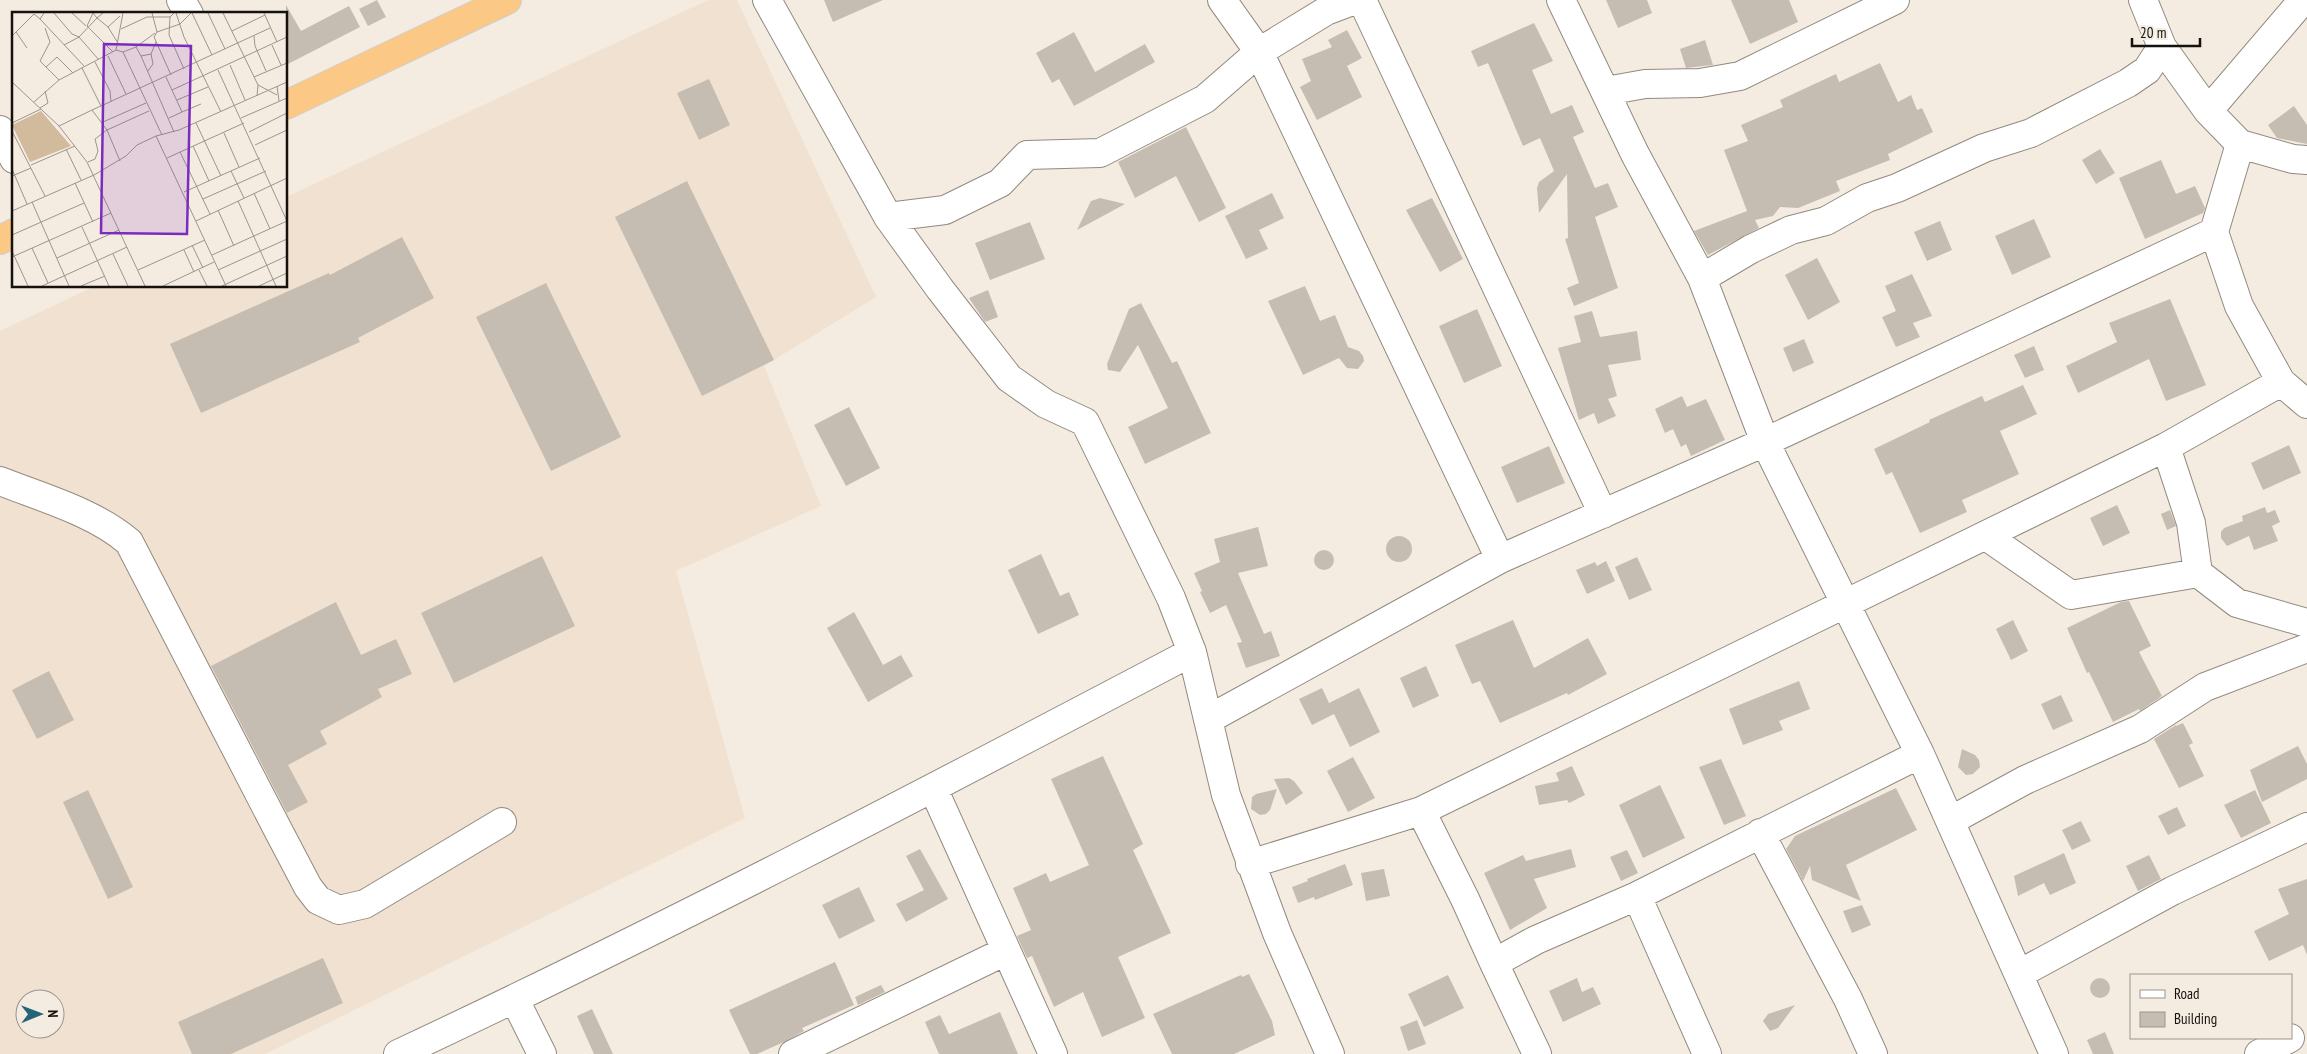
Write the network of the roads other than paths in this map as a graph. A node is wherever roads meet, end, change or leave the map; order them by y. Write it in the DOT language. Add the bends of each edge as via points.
graph roads {
  1 [pos="181,0"];
  2 [pos="507,0"];
  3 [pos="767,0"];
  4 [pos="1222,0"];
  5 [pos="1355,0"];
  6 [pos="1362,0"];
  7 [pos="1561,0"];
  8 [pos="1895,0"];
  9 [pos="2143,0"];
  10 [pos="2303,0"];
  11 [pos="188,12"];
  12 [pos="2162,47"];
  13 [pos="1259,52"];
  14 [pos="1606,91"];
  15 [pos="288,104"];
  16 [pos="2208,111"];
  17 [pos="0,130"];
  18 [pos="2240,144"];
  19 [pos="12,155"];
  20 [pos="2307,160"];
  21 [pos="888,217"];
  22 [pos="2214,232"];
  23 [pos="12,234"];
  24 [pos="0,240"];
  25 [pos="1702,278"];
  26 [pos="2280,382"];
  27 [pos="2307,404"];
  28 [pos="1765,442"];
  29 [pos="2166,447"];
  30 [pos="0,481"];
  31 [pos="1603,514"];
  32 [pos="1986,536"];
  33 [pos="1500,559"];
  34 [pos="2198,573"];
  35 [pos="1844,604"];
  36 [pos="2307,623"];
  37 [pos="2307,648"];
  38 [pos="1192,652"];
  39 [pos="1209,719"];
  40 [pos="1920,754"];
  41 [pos="933,788"];
  42 [pos="1421,811"];
  43 [pos="1950,821"];
  44 [pos="502,822"];
  45 [pos="2307,827"];
  46 [pos="1760,833"];
  47 [pos="1250,864"];
  48 [pos="1637,896"];
  49 [pos="1006,951"];
  50 [pos="1494,963"];
  51 [pos="2018,974"];
  52 [pos="514,1000"];
  53 [pos="2307,1029"];
  54 [pos="2292,1037"];
  55 [pos="2289,1039"];
  56 [pos="398,1054"];
  57 [pos="542,1054"];
  58 [pos="793,1054"];
  59 [pos="1053,1054"];
  60 [pos="1330,1054"];
  61 [pos="1537,1054"];
  62 [pos="1707,1054"];
  63 [pos="1873,1054"];
  64 [pos="2054,1054"];
  65 [pos="2259,1054"];
  1 -- 11 [label="street"];
  2 -- 15 [label="highway"];
  3 -- 21 [label="street"];
  4 -- 13 [label="street"];
  5 -- 13 [label="street" via="1326,11"];
  6 -- 31 [label="street"];
  7 -- 14 [label="street"];
  8 -- 14 [label="street" via="1740,76 1700,83 1645,84"];
  9 -- 12 [label="street"];
  10 -- 16 [label="street"];
  12 -- 16 [label="street"];
  12 -- 25 [label="street" via="2148,70 2031,134 1984,148 1866,198 1826,221 1791,230"];
  13 -- 21 [label="street" via="1205,99 1100,153 1027,155 1000,183 945,210"];
  13 -- 33 [label="street"];
  14 -- 25 [label="street" via="1635,154"];
  16 -- 18 [label="street"];
  17 -- 19 [label="street"];
  18 -- 20 [label="street"];
  18 -- 22 [label="street"];
  21 -- 38 [label="street" via="1009,378 1046,404 1085,422 1171,598"];
  22 -- 26 [label="street" via="2239,306"];
  22 -- 28 [label="street"];
  23 -- 24 [label="highway"];
  25 -- 28 [label="street"];
  26 -- 27 [label="street"];
  26 -- 29 [label="street"];
  28 -- 31 [label="street"];
  28 -- 35 [label="street"];
  29 -- 32 [label="street"];
  29 -- 34 [label="street" via="2192,523"];
  30 -- 44 [label="street" via="114,529 129,542 308,887 318,900 339,910 365,904"];
  31 -- 33 [label="street"];
  32 -- 34 [label="street" via="2071,595"];
  32 -- 35 [label="street"];
  33 -- 39 [label="street"];
  34 -- 36 [label="street" via="2237,603"];
  35 -- 40 [label="street"];
  35 -- 42 [label="street"];
  37 -- 43 [label="street" via="2205,687 2140,729 2025,780"];
  38 -- 39 [label="street"];
  38 -- 41 [label="street"];
  39 -- 47 [label="street" via="1226,795"];
  40 -- 43 [label="street"];
  40 -- 46 [label="street"];
  41 -- 49 [label="street"];
  41 -- 52 [label="street"];
  42 -- 47 [label="street"];
  42 -- 50 [label="street"];
  43 -- 51 [label="street"];
  45 -- 51 [label="street" via="2172,891"];
  46 -- 48 [label="street"];
  46 -- 63 [label="street" via="1848,999"];
  47 -- 60 [label="street"];
  48 -- 50 [label="street" via="1536,940"];
  48 -- 62 [label="street"];
  49 -- 58 [label="street"];
  49 -- 59 [label="street"];
  50 -- 61 [label="street"];
  51 -- 64 [label="street"];
  52 -- 56 [label="street"];
  52 -- 57 [label="street"];
  53 -- 54 [label="street"];
  55 -- 65 [label="street"];
}
